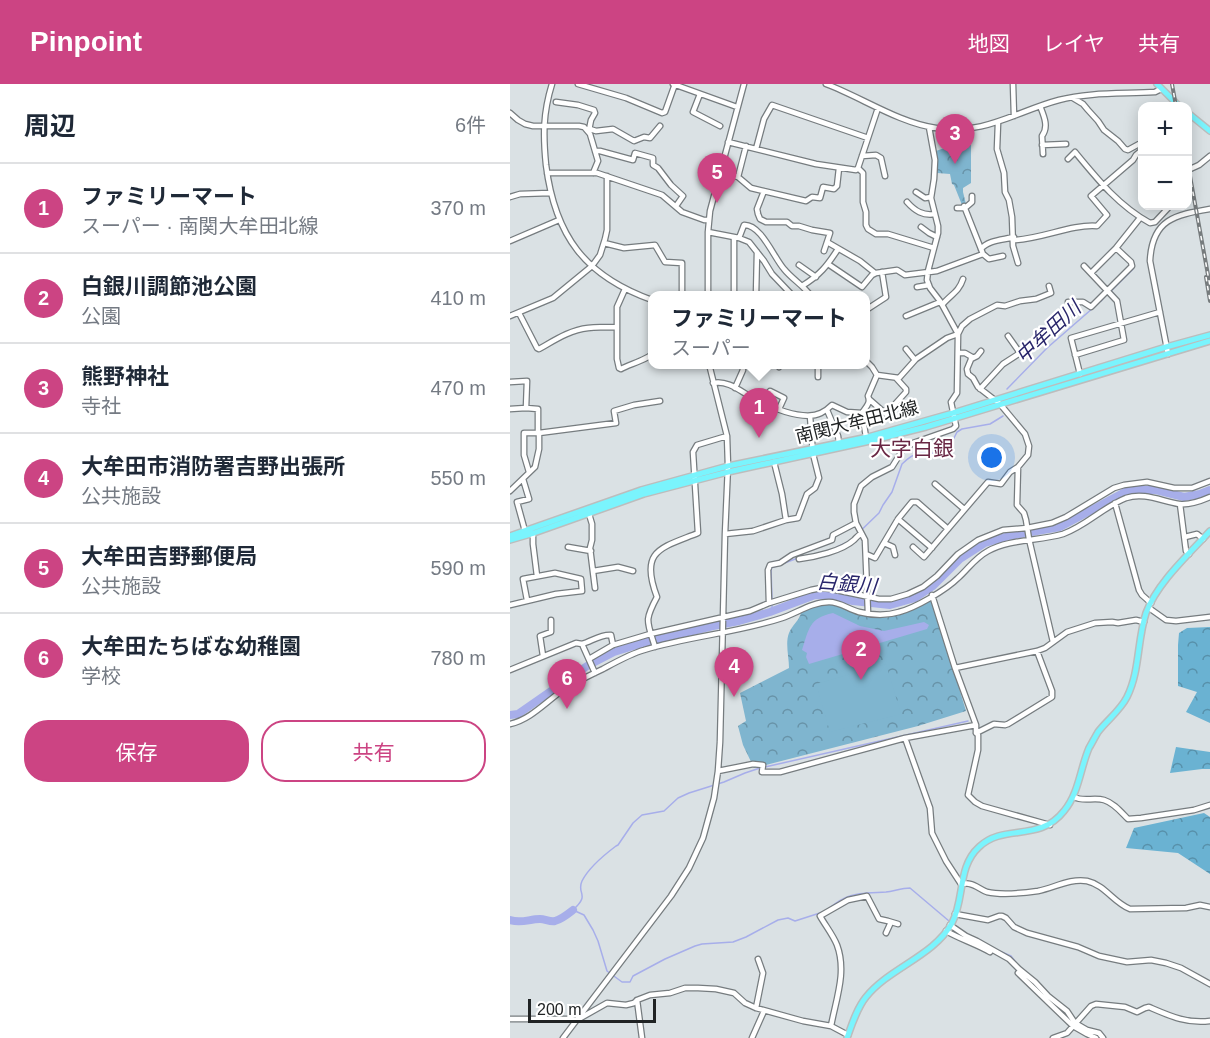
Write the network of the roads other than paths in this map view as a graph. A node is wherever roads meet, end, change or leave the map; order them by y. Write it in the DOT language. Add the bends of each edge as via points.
graph roads {
  1 [pos="552,84"];
  2 [pos="578,84"];
  3 [pos="674,84"];
  4 [pos="744,84"];
  5 [pos="826,84"];
  6 [pos="1013,84"];
  7 [pos="1159,86"];
  8 [pos="700,94"];
  9 [pos="1071,97"];
  10 [pos="556,102"];
  11 [pos="1175,102"];
  12 [pos="1040,106"];
  13 [pos="737,108"];
  14 [pos="878,108"];
  15 [pos="510,112"];
  16 [pos="1014,116"];
  17 [pos="1192,120"];
  18 [pos="998,123"];
  19 [pos="543,126"];
  20 [pos="660,126"];
  21 [pos="720,126"];
  22 [pos="929,127"];
  23 [pos="589,130"];
  24 [pos="1210,131"];
  25 [pos="868,138"];
  26 [pos="728,142"];
  27 [pos="1065,144"];
  28 [pos="1042,145"];
  29 [pos="1138,145"];
  30 [pos="746,146"];
  31 [pos="756,149"];
  32 [pos="595,151"];
  33 [pos="1043,154"];
  34 [pos="1138,154"];
  35 [pos="862,156"];
  36 [pos="1210,156"];
  37 [pos="1068,159"];
  38 [pos="839,168"];
  39 [pos="858,168"];
  40 [pos="1192,168"];
  41 [pos="720,172"];
  42 [pos="547,173"];
  43 [pos="593,173"];
  44 [pos="608,176"];
  45 [pos="885,176"];
  46 [pos="738,177"];
  47 [pos="1103,186"];
  48 [pos="764,191"];
  49 [pos="916,192"];
  50 [pos="550,193"];
  51 [pos="972,196"];
  52 [pos="510,197"];
  53 [pos="931,197"];
  54 [pos="907,202"];
  55 [pos="676,206"];
  56 [pos="957,208"];
  57 [pos="966,208"];
  58 [pos="975,209"];
  59 [pos="1210,209"];
  60 [pos="1166,210"];
  61 [pos="935,214"];
  62 [pos="1140,218"];
  63 [pos="559,220"];
  64 [pos="709,220"];
  65 [pos="921,227"];
  66 [pos="708,232"];
  67 [pos="937,237"];
  68 [pos="736,238"];
  69 [pos="1014,238"];
  70 [pos="510,241"];
  71 [pos="827,242"];
  72 [pos="604,243"];
  73 [pos="934,248"];
  74 [pos="1116,248"];
  75 [pos="838,249"];
  76 [pos="824,251"];
  77 [pos="757,252"];
  78 [pos="982,252"];
  79 [pos="1003,256"];
  80 [pos="1018,263"];
  81 [pos="828,264"];
  82 [pos="799,265"];
  83 [pos="592,266"];
  84 [pos="1084,267"];
  85 [pos="882,272"];
  86 [pos="875,273"];
  87 [pos="928,273"];
  88 [pos="1091,273"];
  89 [pos="816,277"];
  90 [pos="963,279"];
  91 [pos="929,285"];
  92 [pos="802,286"];
  93 [pos="1049,286"];
  94 [pos="917,287"];
  95 [pos="625,289"];
  96 [pos="682,291"];
  97 [pos="708,291"];
  98 [pos="734,291"];
  99 [pos="756,291"];
  100 [pos="788,291"];
  101 [pos="806,291"];
  102 [pos="1107,291"];
  103 [pos="648,298"];
  104 [pos="1068,302"];
  105 [pos="941,303"];
  106 [pos="870,307"];
  107 [pos="519,312"];
  108 [pos="1160,312"];
  109 [pos="510,316"];
  110 [pos="906,316"];
  111 [pos="1122,323"];
  112 [pos="617,327"];
  113 [pos="958,334"];
  114 [pos="1210,335"];
  115 [pos="1008,336"];
  116 [pos="1210,341"];
  117 [pos="906,349"];
  118 [pos="981,351"];
  119 [pos="1167,351"];
  120 [pos="959,354"];
  121 [pos="1075,355"];
  122 [pos="648,358"];
  123 [pos="971,359"];
  124 [pos="915,360"];
  125 [pos="870,365"];
  126 [pos="710,369"];
  127 [pos="743,369"];
  128 [pos="818,369"];
  129 [pos="1080,374"];
  130 [pos="877,375"];
  131 [pos="818,377"];
  132 [pos="896,378"];
  133 [pos="510,382"];
  134 [pos="713,382"];
  135 [pos="763,387"];
  136 [pos="735,388"];
  137 [pos="980,389"];
  138 [pos="770,391"];
  139 [pos="870,400"];
  140 [pos="660,401"];
  141 [pos="760,402"];
  142 [pos="824,402"];
  143 [pos="997,402"];
  144 [pos="526,408"];
  145 [pos="828,408"];
  146 [pos="510,409"];
  147 [pos="779,409"];
  148 [pos="862,413"];
  149 [pos="810,416"];
  150 [pos="954,416"];
  151 [pos="539,433"];
  152 [pos="727,436"];
  153 [pos="866,437"];
  154 [pos="839,443"];
  155 [pos="813,451"];
  156 [pos="774,462"];
  157 [pos="1018,467"];
  158 [pos="728,469"];
  159 [pos="529,472"];
  160 [pos="695,478"];
  161 [pos="523,479"];
  162 [pos="1210,481"];
  163 [pos="935,484"];
  164 [pos="510,491"];
  165 [pos="1210,497"];
  166 [pos="1115,503"];
  167 [pos="1180,504"];
  168 [pos="964,509"];
  169 [pos="589,514"];
  170 [pos="898,519"];
  171 [pos="786,520"];
  172 [pos="856,523"];
  173 [pos="1027,528"];
  174 [pos="948,529"];
  175 [pos="525,531"];
  176 [pos="1210,531"];
  177 [pos="860,532"];
  178 [pos="533,534"];
  179 [pos="725,534"];
  180 [pos="510,536"];
  181 [pos="1185,537"];
  182 [pos="1203,539"];
  183 [pos="510,540"];
  184 [pos="1029,540"];
  185 [pos="884,543"];
  186 [pos="913,547"];
  187 [pos="568,548"];
  188 [pos="932,548"];
  189 [pos="591,551"];
  190 [pos="866,554"];
  191 [pos="1189,554"];
  192 [pos="895,555"];
  193 [pos="799,560"];
  194 [pos="593,571"];
  195 [pos="633,571"];
  196 [pos="537,576"];
  197 [pos="595,588"];
  198 [pos="932,595"];
  199 [pos="868,598"];
  200 [pos="528,600"];
  201 [pos="771,603"];
  202 [pos="510,605"];
  203 [pos="1150,606"];
  204 [pos="868,612"];
  205 [pos="1210,617"];
  206 [pos="723,618"];
  207 [pos="551,620"];
  208 [pos="1144,622"];
  209 [pos="723,630"];
  210 [pos="651,635"];
  211 [pos="1053,642"];
  212 [pos="582,644"];
  213 [pos="613,645"];
  214 [pos="654,646"];
  215 [pos="1037,651"];
  216 [pos="543,656"];
  217 [pos="589,660"];
  218 [pos="955,668"];
  219 [pos="510,670"];
  220 [pos="595,673"];
  221 [pos="510,724"];
  222 [pos="976,725"];
  223 [pos="976,733"];
  224 [pos="905,738"];
  225 [pos="718,771"];
  226 [pos="1074,797"];
  227 [pos="1210,805"];
  228 [pos="1050,825"];
  229 [pos="961,884"];
  230 [pos="1210,907"];
  231 [pos="955,914"];
  232 [pos="891,922"];
  233 [pos="898,924"];
  234 [pos="948,928"];
  235 [pos="886,933"];
  236 [pos="758,958"];
  237 [pos="1210,984"];
  238 [pos="637,1000"];
  239 [pos="756,1008"];
  240 [pos="764,1011"];
  241 [pos="510,1019"];
  242 [pos="577,1020"];
  243 [pos="1210,1021"];
  244 [pos="1074,1024"];
  245 [pos="831,1026"];
  246 [pos="847,1037"];
  247 [pos="563,1038"];
  248 [pos="642,1038"];
  249 [pos="752,1038"];
  250 [pos="1053,1038"];
  251 [pos="1096,1038"];
  252 [pos="1103,1038"];
  1 -- 19 [label="street"];
  2 -- 3 [label="street" via="662,113"];
  3 -- 8 [label="street"];
  4 -- 13 [label="street"];
  5 -- 14 [label="street"];
  6 -- 16 [label="street"];
  7 -- 9 [label="street" via="1155,92"];
  7 -- 11 [label="main road"];
  8 -- 13 [label="street"];
  8 -- 21 [label="street" via="693,112"];
  9 -- 12 [label="street"];
  9 -- 29 [label="street" via="1089,110 1125,149"];
  10 -- 23 [label="street" via="594,110"];
  12 -- 16 [label="street"];
  12 -- 28 [label="street" via="1045,118"];
  13 -- 26 [label="street"];
  14 -- 22 [label="street"];
  14 -- 25 [label="street"];
  15 -- 19 [label="street" via="525,124"];
  16 -- 18 [label="street"];
  17 -- 24 [label="main road"];
  18 -- 22 [label="street" via="963,129"];
  18 -- 69 [label="street" via="997,149"];
  19 -- 23 [label="street" via="579,126"];
  19 -- 42 [label="street"];
  20 -- 23 [label="street" via="650,138 641,137 638,141 613,129"];
  22 -- 53 [label="street" via="935,160"];
  23 -- 32 [label="street"];
  25 -- 31 [label="street" via="772,105"];
  25 -- 35 [label="street"];
  26 -- 30 [label="street"];
  26 -- 41 [label="street"];
  27 -- 28 [label="street"];
  28 -- 33 [label="street"];
  30 -- 31 [label="street"];
  30 -- 46 [label="street"];
  31 -- 38 [label="street"];
  32 -- 43 [label="street" via="598,161"];
  32 -- 55 [label="street" via="633,160 635,153 653,158 653,165 683,196"];
  34 -- 47 [label="street"];
  35 -- 39 [label="street"];
  35 -- 45 [label="street" via="881,158"];
  36 -- 40 [label="street"];
  37 -- 47 [label="street" via="1075,152"];
  38 -- 39 [label="street"];
  38 -- 48 [label="street" via="837,186 823,187 820,198 806,201"];
  39 -- 73 [label="street" via="863,173 868,229"];
  41 -- 46 [label="street"];
  41 -- 64 [label="street"];
  42 -- 43 [label="street"];
  42 -- 50 [label="street"];
  43 -- 44 [label="street"];
  44 -- 55 [label="street" via="662,195"];
  44 -- 72 [label="street"];
  46 -- 48 [label="street" via="751,188"];
  47 -- 62 [label="street"];
  47 -- 69 [label="street" via="1091,196 1107,215 1097,226"];
  48 -- 71 [label="street" via="757,209 760,219 830,233"];
  49 -- 53 [label="street"];
  50 -- 52 [label="street"];
  50 -- 63 [label="street"];
  51 -- 57 [label="street"];
  53 -- 61 [label="street"];
  54 -- 61 [label="street" via="923,214"];
  55 -- 64 [label="street" via="688,215"];
  56 -- 57 [label="street"];
  57 -- 58 [label="street"];
  57 -- 78 [label="street"];
  59 -- 108 [label="street" via="1175,217 1154,238 1150,261"];
  60 -- 62 [label="street" via="1155,222"];
  61 -- 67 [label="street"];
  62 -- 74 [label="street"];
  63 -- 70 [label="street"];
  63 -- 83 [label="street"];
  64 -- 66 [label="street"];
  65 -- 67 [label="street"];
  66 -- 68 [label="street"];
  66 -- 97 [label="street"];
  67 -- 73 [label="street"];
  68 -- 77 [label="street" via="749,242"];
  68 -- 92 [label="street" via="744,225 756,229 784,270"];
  68 -- 98 [label="street"];
  69 -- 78 [label="street" via="984,245"];
  69 -- 80 [label="street"];
  71 -- 75 [label="street"];
  71 -- 76 [label="street"];
  72 -- 83 [label="street"];
  72 -- 96 [label="street" via="624,248 655,245 665,262 682,263"];
  73 -- 87 [label="street"];
  74 -- 88 [label="street"];
  74 -- 102 [label="street" via="1132,267"];
  75 -- 81 [label="street"];
  75 -- 86 [label="street"];
  77 -- 99 [label="street"];
  77 -- 100 [label="street"];
  78 -- 79 [label="street" via="989,259"];
  78 -- 87 [label="street"];
  81 -- 86 [label="street" via="862,287"];
  81 -- 89 [label="street"];
  82 -- 89 [label="street"];
  83 -- 95 [label="street"];
  83 -- 107 [label="street" via="553,298"];
  84 -- 88 [label="street"];
  85 -- 86 [label="street"];
  85 -- 87 [label="street"];
  85 -- 106 [label="street" via="886,297"];
  87 -- 91 [label="street"];
  88 -- 102 [label="street"];
  89 -- 92 [label="street"];
  90 -- 105 [label="street" via="954,294"];
  91 -- 94 [label="street"];
  91 -- 105 [label="street"];
  92 -- 101 [label="street"];
  93 -- 113 [label="street" via="1051,293 997,305 970,319"];
  95 -- 103 [label="street"];
  95 -- 112 [label="street" via="617,307"];
  102 -- 104 [label="street" via="1091,307 1083,302"];
  102 -- 111 [label="street" via="1117,301"];
  105 -- 110 [label="street"];
  105 -- 113 [label="street"];
  107 -- 109 [label="street"];
  107 -- 112 [label="street" via="539,349 578,330"];
  108 -- 111 [label="street"];
  108 -- 119 [label="street"];
  111 -- 121 [label="street" via="1124,340"];
  111 -- 121 [label="street" via="1071,338"];
  112 -- 122 [label="street" via="618,368"];
  113 -- 120 [label="street"];
  113 -- 124 [label="street"];
  114 -- 119 [label="main road, 南関大牟田北線"];
  115 -- 137 [label="street" via="1020,353 1003,364"];
  116 -- 119 [label="main road, 南関大牟田北線"];
  117 -- 124 [label="street"];
  118 -- 123 [label="street"];
  119 -- 129 [label="main road, 南関大牟田北線"];
  119 -- 143 [label="main road, 南関大牟田北線"];
  120 -- 123 [label="street"];
  120 -- 150 [label="street" via="957,393 951,402"];
  121 -- 129 [label="street"];
  123 -- 137 [label="street" via="968,374"];
  124 -- 132 [label="street"];
  125 -- 130 [label="street"];
  126 -- 134 [label="street"];
  127 -- 136 [label="street"];
  128 -- 131 [label="street"];
  129 -- 143 [label="main road, 南関大牟田北線"];
  130 -- 132 [label="street"];
  130 -- 139 [label="street" via="868,396"];
  132 -- 139 [label="street" via="906,392 886,414"];
  133 -- 144 [label="street" via="527,381"];
  134 -- 136 [label="street"];
  134 -- 152 [label="street"];
  135 -- 138 [label="street"];
  136 -- 141 [label="street"];
  137 -- 143 [label="street"];
  138 -- 141 [label="street"];
  138 -- 147 [label="street" via="784,398"];
  139 -- 148 [label="street"];
  140 -- 151 [label="street" via="614,411 616,423"];
  141 -- 147 [label="street"];
  142 -- 145 [label="street"];
  143 -- 150 [label="main road, 南関大牟田北線"];
  143 -- 157 [label="street" via="1027,439 1028,455"];
  144 -- 146 [label="street"];
  144 -- 151 [label="street" via="538,409"];
  145 -- 148 [label="street" via="832,405 846,412"];
  145 -- 149 [label="street"];
  145 -- 154 [label="street"];
  147 -- 149 [label="street"];
  148 -- 153 [label="street"];
  149 -- 155 [label="street"];
  150 -- 153 [label="main road, 南関大牟田北線"];
  150 -- 155 [label="main road, 南関大牟田北線" via="870,441"];
  150 -- 172 [label="street" via="954,429 913,443 902,451 892,467 861,486 854,504"];
  151 -- 159 [label="street" via="535,467"];
  151 -- 159 [label="street" via="524,433"];
  152 -- 158 [label="street"];
  152 -- 160 [label="street" via="697,445 693,452"];
  153 -- 154 [label="main road, 南関大牟田北線"];
  154 -- 155 [label="main road, 南関大牟田北線"];
  155 -- 156 [label="main road, 南関大牟田北線"];
  155 -- 158 [label="main road, 南関大牟田北線"];
  155 -- 171 [label="street" via="819,478 807,494 798,518"];
  156 -- 158 [label="main road, 南関大牟田北線"];
  156 -- 171 [label="street"];
  157 -- 168 [label="street" via="1001,484 988,482"];
  157 -- 173 [label="street" via="1017,505 1024,513"];
  158 -- 160 [label="main road, 南関大牟田北線"];
  158 -- 179 [label="street"];
  159 -- 161 [label="street"];
  160 -- 169 [label="main road, 南関大牟田北線"];
  160 -- 175 [label="main road, 南関大牟田北線" via="641,490"];
  160 -- 210 [label="street" via="698,533 659,550 651,562 651,581 657,597 648,616"];
  161 -- 164 [label="street"];
  161 -- 175 [label="street" via="529,499 517,502"];
  162 -- 173 [label="street" via="1192,488 1147,482 1124,485 1066,517"];
  163 -- 168 [label="street"];
  165 -- 167 [label="street"];
  166 -- 167 [label="street" via="1128,497 1149,496"];
  166 -- 184 [label="street" via="1065,533"];
  166 -- 203 [label="street" via="1139,590"];
  167 -- 181 [label="street"];
  168 -- 174 [label="street"];
  169 -- 178 [label="main road, 南関大牟田北線"];
  169 -- 189 [label="street"];
  170 -- 174 [label="street" via="912,502 917,502"];
  170 -- 185 [label="street"];
  170 -- 188 [label="street"];
  171 -- 179 [label="street" via="753,531"];
  172 -- 177 [label="street"];
  172 -- 201 [label="street" via="836,532 832,540 770,565"];
  173 -- 184 [label="street"];
  173 -- 199 [label="street" via="1003,530 978,540 937,576 908,594 891,599"];
  174 -- 188 [label="street"];
  175 -- 180 [label="main road, 南関大牟田北線"];
  176 -- 182 [label="main road"];
  177 -- 190 [label="street" via="866,540"];
  177 -- 193 [label="street" via="854,541 836,550"];
  178 -- 183 [label="main road, 南関大牟田北線"];
  178 -- 196 [label="street"];
  179 -- 206 [label="street"];
  181 -- 182 [label="street" via="1197,534"];
  181 -- 191 [label="street"];
  182 -- 191 [label="main road"];
  184 -- 198 [label="street" via="987,551 957,579"];
  184 -- 211 [label="street"];
  185 -- 190 [label="street" via="875,558"];
  185 -- 192 [label="street" via="893,547"];
  186 -- 188 [label="street" via="924,557"];
  187 -- 189 [label="street"];
  189 -- 194 [label="street"];
  190 -- 199 [label="street"];
  191 -- 203 [label="main road"];
  194 -- 195 [label="street" via="618,567"];
  194 -- 197 [label="street"];
  196 -- 200 [label="street" via="523,579"];
  196 -- 200 [label="street" via="555,573 581,579 582,591"];
  198 -- 204 [label="street" via="890,615"];
  198 -- 218 [label="street"];
  199 -- 201 [label="street" via="821,588"];
  199 -- 204 [label="street"];
  200 -- 202 [label="street"];
  201 -- 206 [label="street"];
  203 -- 205 [label="street" via="1166,621"];
  203 -- 208 [label="main road"];
  204 -- 209 [label="street" via="828,602 781,619"];
  206 -- 209 [label="street"];
  206 -- 210 [label="street"];
  207 -- 216 [label="street" via="551,632 540,636"];
  208 -- 211 [label="street" via="1095,623 1067,632"];
  208 -- 226 [label="main road" via="1136,671 1127,697 1098,732"];
  209 -- 214 [label="street"];
  209 -- 225 [label="street"];
  210 -- 213 [label="street"];
  210 -- 214 [label="street"];
  211 -- 215 [label="street"];
  212 -- 213 [label="street" via="609,634"];
  212 -- 216 [label="street"];
  212 -- 217 [label="street"];
  213 -- 217 [label="street"];
  214 -- 220 [label="street"];
  215 -- 218 [label="street"];
  215 -- 223 [label="street" via="1052,697 1008,724 994,724"];
  216 -- 219 [label="street"];
  217 -- 220 [label="street"];
  218 -- 222 [label="street"];
  220 -- 221 [label="street" via="524,720"];
  222 -- 223 [label="street"];
  222 -- 224 [label="street"];
  223 -- 228 [label="street" via="978,750 970,798 982,806"];
  224 -- 225 [label="street" via="780,772 762,772 763,765 753,764"];
  224 -- 229 [label="street" via="930,808 932,833"];
  225 -- 242 [label="street" via="703,838 689,868"];
  226 -- 227 [label="street" via="1106,800 1128,819"];
  226 -- 228 [label="main road"];
  228 -- 229 [label="main road" via="1004,834 979,846 969,860"];
  229 -- 230 [label="street" via="988,892 1012,893 1078,880 1100,887 1130,909"];
  229 -- 231 [label="main road"];
  231 -- 234 [label="main road"];
  231 -- 237 [label="street" via="987,920 1002,916 1026,933 1099,956 1127,962 1166,963"];
  232 -- 233 [label="street"];
  232 -- 235 [label="street"];
  232 -- 245 [label="street" via="879,920 867,896 848,900 820,916 840,955 841,978"];
  234 -- 244 [label="street" via="1010,959 1067,1011"];
  234 -- 246 [label="main road" via="937,942 877,985 859,1008"];
  236 -- 239 [label="street" via="763,972"];
  238 -- 239 [label="street" via="685,988 716,989 734,993"];
  238 -- 242 [label="street" via="626,1005 607,1003"];
  238 -- 248 [label="street"];
  239 -- 240 [label="street"];
  240 -- 245 [label="street"];
  240 -- 249 [label="street"];
  241 -- 242 [label="street"];
  242 -- 247 [label="street"];
  243 -- 244 [label="street" via="1178,1019 1149,1007 1137,1012 1096,1004"];
  244 -- 250 [label="street" via="1067,1033"];
  244 -- 251 [label="street"];
  244 -- 252 [label="street"];
  245 -- 246 [label="street"];
}
